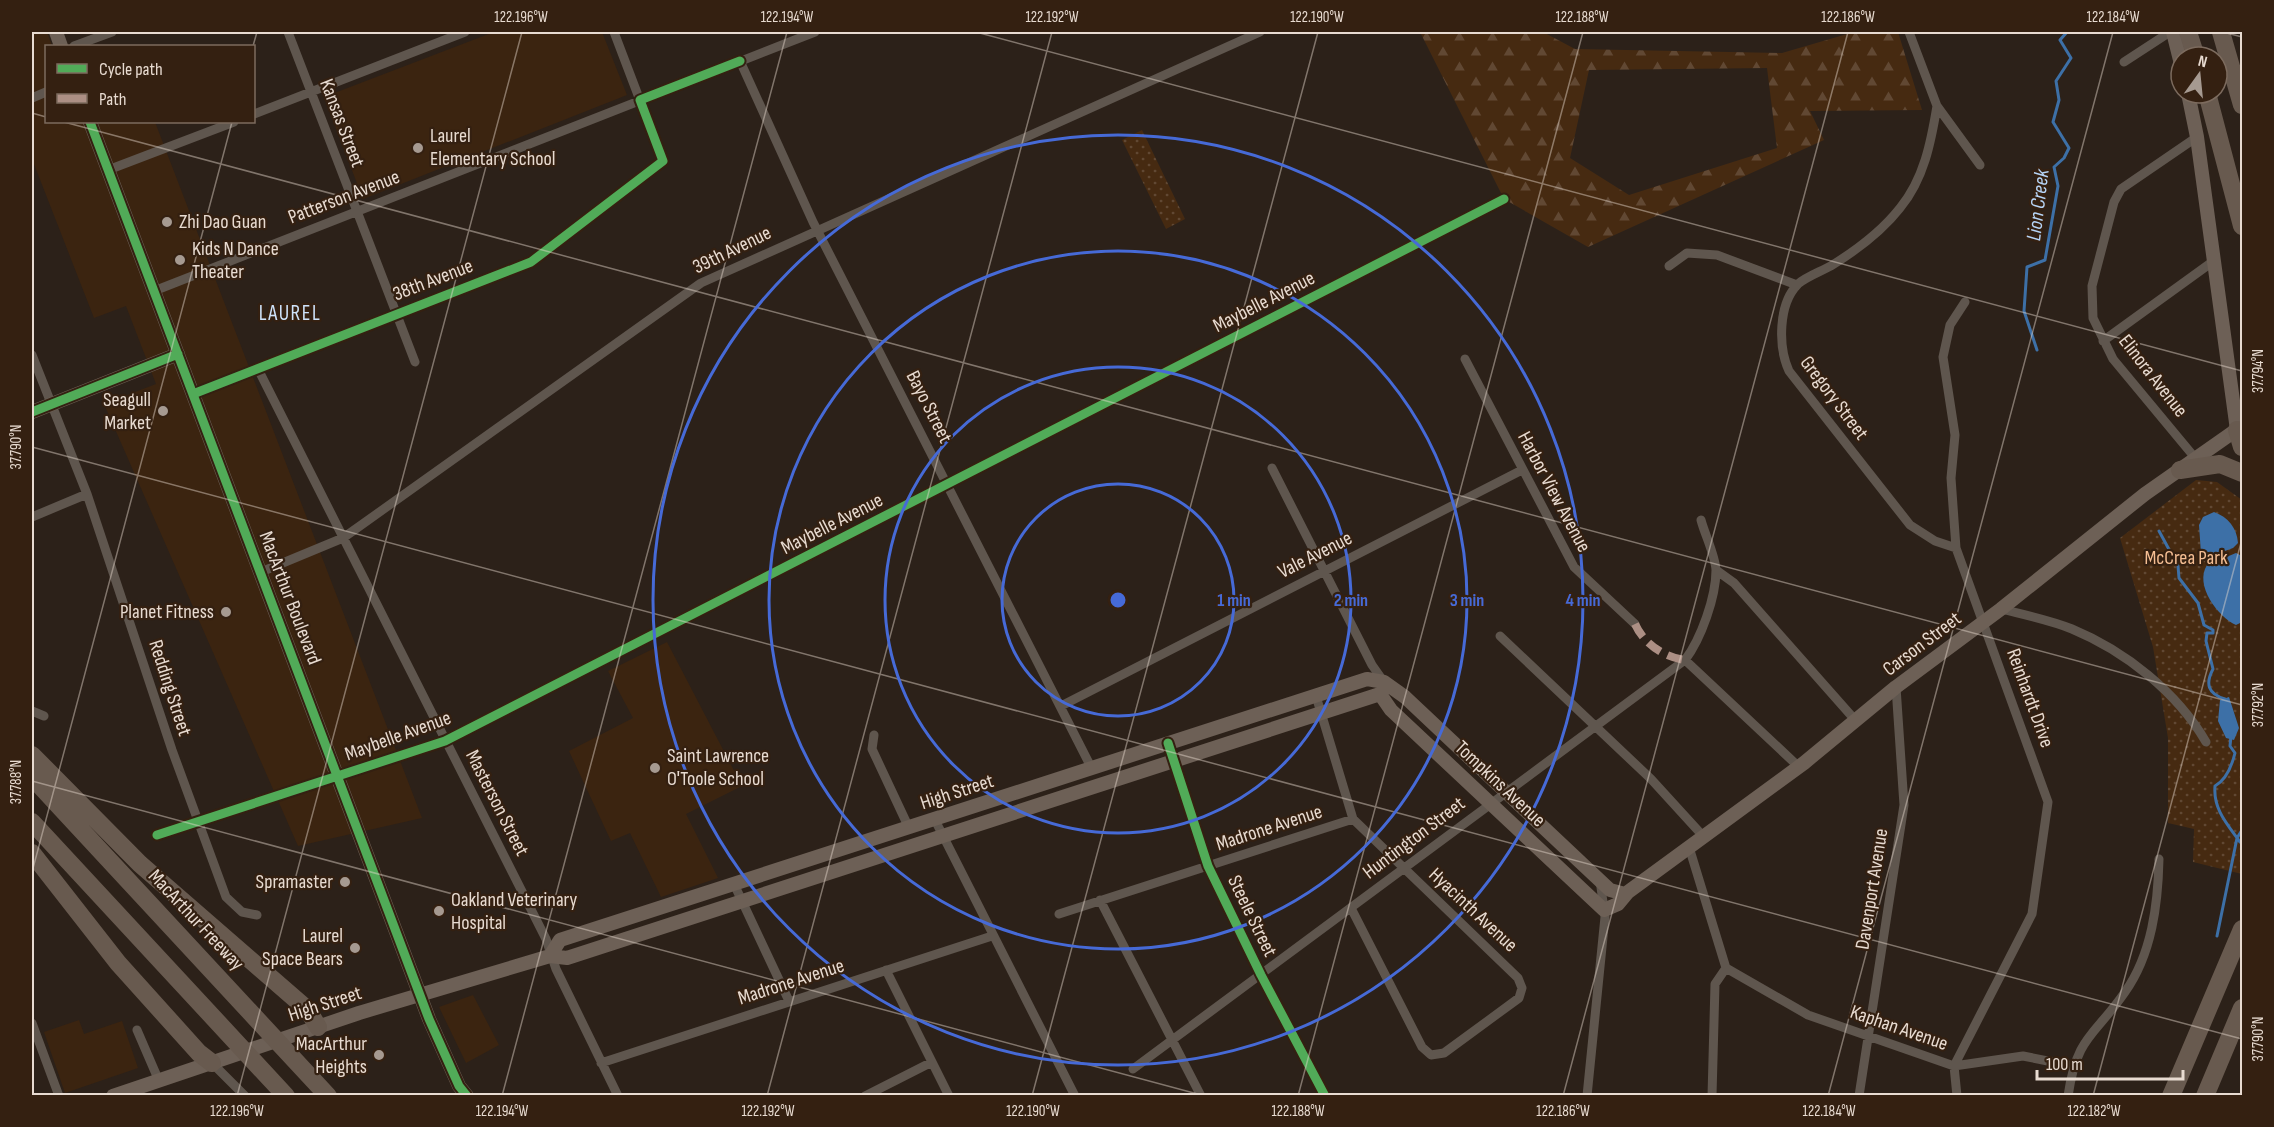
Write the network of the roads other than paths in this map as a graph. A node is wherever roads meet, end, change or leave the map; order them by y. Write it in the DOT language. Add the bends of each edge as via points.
graph roads {
  1 [pos="112,32"];
  2 [pos="288,32"];
  3 [pos="465,32"];
  4 [pos="614,32"];
  5 [pos="815,32"];
  6 [pos="1260,32"];
  7 [pos="1909,32"];
  8 [pos="2171,32"];
  9 [pos="2221,32"];
  10 [pos="77,45"];
  11 [pos="740,61"];
  12 [pos="2124,62"];
  13 [pos="310,91"];
  14 [pos="640,100"];
  15 [pos="2190,105"];
  16 [pos="2210,105"];
  17 [pos="2242,105"];
  18 [pos="1937,106"];
  19 [pos="255,114"];
  20 [pos="90,123"];
  21 [pos="231,123"];
  22 [pos="2197,137"];
  23 [pos="1980,165"];
  24 [pos="108,170"];
  25 [pos="1504,199"];
  26 [pos="356,211"];
  27 [pos="2242,226"];
  28 [pos="818,230"];
  29 [pos="2215,260"];
  30 [pos="1669,266"];
  31 [pos="1797,285"];
  32 [pos="154,291"];
  33 [pos="1965,302"];
  34 [pos="395,314"];
  35 [pos="2103,341"];
  36 [pos="178,354"];
  37 [pos="32,355"];
  38 [pos="1465,359"];
  39 [pos="415,362"];
  40 [pos="258,369"];
  41 [pos="193,394"];
  42 [pos="51,404"];
  43 [pos="32,412"];
  44 [pos="2241,434"];
  45 [pos="2196,459"];
  46 [pos="1272,468"];
  47 [pos="1522,470"];
  48 [pos="2180,470"];
  49 [pos="2242,473"];
  50 [pos="948,484"];
  51 [pos="87,494"];
  52 [pos="32,517"];
  53 [pos="1701,520"];
  54 [pos="343,538"];
  55 [pos="1956,548"];
  56 [pos="1716,570"];
  57 [pos="1324,571"];
  58 [pos="261,572"];
  59 [pos="2001,609"];
  60 [pos="1984,622"];
  61 [pos="1635,624"];
  62 [pos="1500,636"];
  63 [pos="1685,660"];
  64 [pos="1896,687"];
  65 [pos="1382,688"];
  66 [pos="1316,696"];
  67 [pos="1061,706"];
  68 [pos="32,711"];
  69 [pos="1322,712"];
  70 [pos="44,716"];
  71 [pos="1856,721"];
  72 [pos="1596,726"];
  73 [pos="874,735"];
  74 [pos="445,741"];
  75 [pos="2206,742"];
  76 [pos="1168,743"];
  77 [pos="32,755"];
  78 [pos="1174,762"];
  79 [pos="1091,767"];
  80 [pos="1799,767"];
  81 [pos="338,776"];
  82 [pos="32,777"];
  83 [pos="1506,792"];
  84 [pos="1492,803"];
  85 [pos="1353,819"];
  86 [pos="935,820"];
  87 [pos="32,822"];
  88 [pos="198,822"];
  89 [pos="909,828"];
  90 [pos="157,835"];
  91 [pos="1703,836"];
  92 [pos="942,837"];
  93 [pos="1689,847"];
  94 [pos="32,853"];
  95 [pos="2159,859"];
  96 [pos="1208,866"];
  97 [pos="1402,868"];
  98 [pos="1600,880"];
  99 [pos="734,884"];
  100 [pos="1625,894"];
  101 [pos="740,900"];
  102 [pos="1100,900"];
  103 [pos="1350,908"];
  104 [pos="1604,909"];
  105 [pos="1059,914"];
  106 [pos="257,915"];
  107 [pos="2242,929"];
  108 [pos="992,936"];
  109 [pos="550,956"];
  110 [pos="1726,968"];
  111 [pos="886,970"];
  112 [pos="1261,975"];
  113 [pos="419,994"];
  114 [pos="789,1001"];
  115 [pos="2242,1008"];
  116 [pos="32,1023"];
  117 [pos="318,1027"];
  118 [pos="137,1030"];
  119 [pos="1867,1036"];
  120 [pos="1173,1041"];
  121 [pos="932,1062"];
  122 [pos="212,1063"];
  123 [pos="601,1063"];
  124 [pos="1954,1066"];
  125 [pos="2073,1066"];
  126 [pos="1133,1069"];
  127 [pos="159,1081"];
  128 [pos="462,1092"];
  129 [pos="59,1095"];
  130 [pos="113,1095"];
  131 [pos="245,1095"];
  132 [pos="284,1095"];
  133 [pos="328,1095"];
  134 [pos="618,1095"];
  135 [pos="865,1095"];
  136 [pos="949,1095"];
  137 [pos="1075,1095"];
  138 [pos="1201,1095"];
  139 [pos="1325,1095"];
  140 [pos="1587,1095"];
  141 [pos="1712,1095"];
  142 [pos="1859,1095"];
  143 [pos="1957,1095"];
  144 [pos="2068,1095"];
  145 [pos="2172,1095"];
  146 [pos="2205,1095"];
  1 -- 10 [label="street"];
  2 -- 13 [label="street, Kansas Street"];
  3 -- 13 [label="street"];
  4 -- 14 [label="street"];
  5 -- 11 [label="street, Patterson Avenue"];
  6 -- 28 [label="street, 39th Avenue"];
  7 -- 18 [label="street"];
  8 -- 12 [label="street"];
  9 -- 17 [label="highway"];
  11 -- 14 [label="street, Patterson Avenue"];
  11 -- 28 [label="street, Bayo Street"];
  13 -- 19 [label="street"];
  13 -- 26 [label="street, Kansas Street"];
  14 -- 26 [label="street, Patterson Avenue"];
  14 -- 34 [label="street, 38th Avenue" via="663,161 531,262"];
  15 -- 22 [label="street"];
  16 -- 27 [label="highway"];
  18 -- 23 [label="street"];
  18 -- 31 [label="street" via="1920,176 1901,207 1869,240"];
  20 -- 24 [label="street, MacArthur Boulevard"];
  21 -- 24 [label="street"];
  22 -- 29 [label="street"];
  22 -- 35 [label="street, Elinora Avenue" via="2121,189 2114,202 2092,286 2093,318"];
  24 -- 32 [label="street, MacArthur Boulevard"];
  25 -- 50 [label="street, Maybelle Avenue"];
  26 -- 32 [label="street, Patterson Avenue"];
  26 -- 34 [label="street, Kansas Street"];
  28 -- 50 [label="street, Bayo Street"];
  28 -- 54 [label="street, 39th Avenue" via="701,283"];
  29 -- 35 [label="street"];
  29 -- 44 [label="street"];
  30 -- 31 [label="street" via="1687,253 1717,255"];
  31 -- 55 [label="street, Gregory Street" via="1782,315 1781,343 1789,371 1910,525 1935,541"];
  32 -- 36 [label="street, MacArthur Boulevard"];
  33 -- 55 [label="street, Reinhardt Drive" via="1950,325 1943,357 1955,435 1951,478"];
  34 -- 39 [label="street, Kansas Street"];
  34 -- 40 [label="street, 38th Avenue"];
  35 -- 45 [label="street, Elinora Avenue" via="2113,359"];
  36 -- 41 [label="street, MacArthur Boulevard"];
  36 -- 42 [label="street"];
  37 -- 42 [label="street, Redding Street"];
  38 -- 47 [label="street, Harbor View Avenue"];
  40 -- 41 [label="street, 38th Avenue"];
  40 -- 54 [label="street, Masterson Street"];
  41 -- 58 [label="street, MacArthur Boulevard"];
  42 -- 43 [label="street"];
  42 -- 51 [label="street, Redding Street"];
  44 -- 45 [label="street, Carson Street"];
  45 -- 48 [label="street, Carson Street"];
  46 -- 57 [label="street, Tompkins Avenue"];
  47 -- 57 [label="street, Vale Avenue"];
  47 -- 61 [label="street, Harbor View Avenue" via="1574,567"];
  48 -- 49 [label="highway" via="2220,464"];
  48 -- 59 [label="street, Carson Street" via="2122,511"];
  50 -- 67 [label="street, Bayo Street"];
  50 -- 74 [label="street, Maybelle Avenue"];
  51 -- 52 [label="street"];
  51 -- 88 [label="street, Redding Street"];
  53 -- 56 [label="street, Huntington Street"];
  54 -- 58 [label="street, 39th Avenue"];
  54 -- 74 [label="street, Masterson Street"];
  55 -- 60 [label="street, Reinhardt Drive"];
  56 -- 63 [label="street, Huntington Street" via="1706,621"];
  56 -- 71 [label="street" via="1734,584"];
  57 -- 65 [label="street, Tompkins Avenue"];
  57 -- 67 [label="street, Vale Avenue"];
  58 -- 81 [label="street, MacArthur Boulevard"];
  59 -- 60 [label="street, Carson Street"];
  59 -- 75 [label="street" via="2071,629 2122,653 2188,714"];
  60 -- 64 [label="street, Carson Street"];
  60 -- 124 [label="street, Reinhardt Drive" via="2048,802 2032,914"];
  62 -- 72 [label="street"];
  63 -- 72 [label="street, Huntington Street"];
  63 -- 80 [label="street"];
  64 -- 71 [label="street, Carson Street"];
  64 -- 119 [label="street, Davenport Avenue" via="1904,805"];
  65 -- 66 [label="street, High Street" via="1367,679"];
  65 -- 69 [label="street, High Street"];
  65 -- 83 [label="street, Tompkins Avenue" via="1405,697"];
  65 -- 84 [label="street, Tompkins Avenue" via="1391,710"];
  66 -- 69 [label="street, Hyacinth Avenue"];
  66 -- 76 [label="street, High Street"];
  67 -- 79 [label="street, Bayo Street"];
  68 -- 70 [label="street"];
  69 -- 78 [label="street, High Street"];
  69 -- 85 [label="street, Hyacinth Avenue"];
  71 -- 80 [label="street, Carson Street"];
  72 -- 83 [label="street, Huntington Street"];
  72 -- 91 [label="street"];
  73 -- 89 [label="street" via="872,749"];
  74 -- 81 [label="street, Maybelle Avenue"];
  74 -- 109 [label="street, Masterson Street" via="546,939"];
  76 -- 78 [label="street, Steele Street"];
  76 -- 79 [label="street, High Street"];
  77 -- 117 [label="highway" via="140,864 308,1010"];
  78 -- 92 [label="street, High Street"];
  78 -- 96 [label="street, Steele Street"];
  79 -- 86 [label="street, High Street"];
  80 -- 91 [label="street, Carson Street"];
  81 -- 88 [label="street, Maybelle Avenue"];
  81 -- 113 [label="street, MacArthur Boulevard"];
  82 -- 133 [label="highway, MacArthur Freeway"];
  83 -- 84 [label="street, Huntington Street"];
  83 -- 98 [label="street, Tompkins Avenue"];
  84 -- 97 [label="street, Huntington Street"];
  84 -- 104 [label="street, Tompkins Avenue"];
  85 -- 96 [label="street, Madrone Avenue"];
  85 -- 97 [label="street, Hyacinth Avenue"];
  86 -- 89 [label="street, High Street"];
  86 -- 92 [label="street"];
  87 -- 132 [label="highway"];
  88 -- 90 [label="street, Maybelle Avenue"];
  88 -- 106 [label="street, Redding Street" via="226,897 242,912"];
  89 -- 99 [label="street, High Street"];
  91 -- 93 [label="street, Carson Street"];
  92 -- 101 [label="street, High Street"];
  92 -- 108 [label="street"];
  93 -- 100 [label="street, Carson Street"];
  93 -- 110 [label="street"];
  94 -- 122 [label="highway" via="118,963"];
  95 -- 125 [label="street" via="2158,897 2140,965 2126,992 2079,1049"];
  96 -- 102 [label="street, Madrone Avenue"];
  96 -- 112 [label="street, Steele Street"];
  97 -- 103 [label="street, Huntington Street"];
  97 -- 103 [label="street, Hyacinth Avenue" via="1518,978 1522,988 1519,998 1503,1011 1444,1053 1431,1055 1422,1047"];
  98 -- 100 [label="street, Tompkins Avenue" via="1610,890"];
  98 -- 104 [label="street"];
  99 -- 101 [label="street"];
  99 -- 109 [label="street, High Street" via="560,940"];
  100 -- 104 [label="street" via="1618,904"];
  101 -- 109 [label="street, High Street" via="567,958"];
  101 -- 114 [label="street"];
  102 -- 105 [label="street, Madrone Avenue"];
  102 -- 120 [label="street"];
  103 -- 112 [label="street, Huntington Street"];
  104 -- 140 [label="street"];
  107 -- 145 [label="highway"];
  108 -- 111 [label="street, Madrone Avenue"];
  108 -- 137 [label="street"];
  109 -- 113 [label="street, High Street"];
  109 -- 123 [label="street, Masterson Street"];
  110 -- 119 [label="street, Kaphan Avenue" via="1808,1015"];
  110 -- 141 [label="street" via="1715,984"];
  111 -- 114 [label="street, Madrone Avenue"];
  111 -- 121 [label="street"];
  112 -- 120 [label="street, Huntington Street"];
  112 -- 139 [label="street, Steele Street"];
  113 -- 117 [label="street, High Street"];
  113 -- 128 [label="street, MacArthur Boulevard"];
  114 -- 123 [label="street, Madrone Avenue"];
  115 -- 146 [label="highway"];
  116 -- 129 [label="street"];
  117 -- 122 [label="street, High Street"];
  118 -- 127 [label="street"];
  119 -- 124 [label="street, Kaphan Avenue"];
  119 -- 142 [label="street, Davenport Avenue"];
  120 -- 126 [label="street, Huntington Street"];
  120 -- 138 [label="street"];
  121 -- 135 [label="street"];
  121 -- 136 [label="street"];
  122 -- 127 [label="street, High Street"];
  122 -- 131 [label="street"];
  123 -- 134 [label="street, Masterson Street"];
  124 -- 125 [label="street, Kaphan Avenue" via="2023,1056"];
  124 -- 143 [label="street"];
  125 -- 144 [label="street"];
  127 -- 130 [label="street, High Street"];
}
